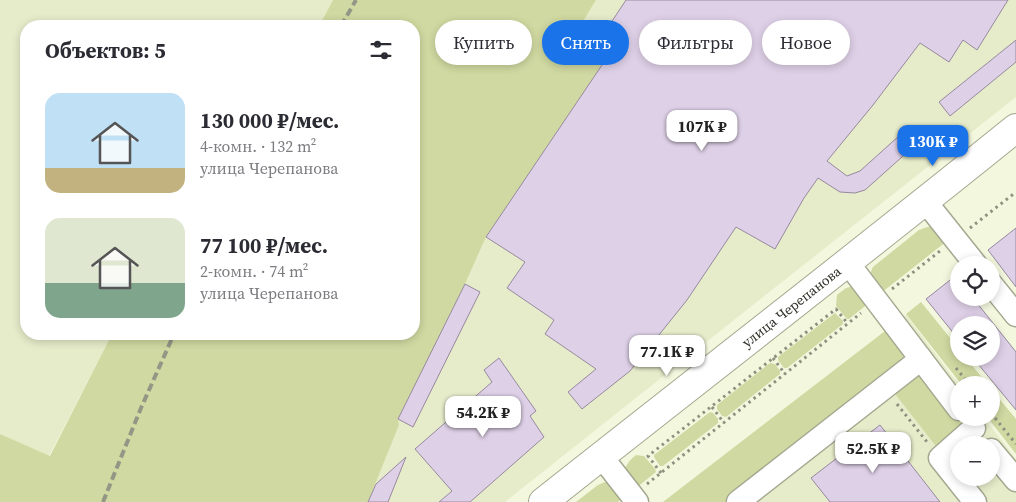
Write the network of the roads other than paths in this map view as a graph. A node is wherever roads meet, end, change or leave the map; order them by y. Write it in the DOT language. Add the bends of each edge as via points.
graph roads {
  1 [pos="1016,128"];
  2 [pos="926,201"];
  3 [pos="969,256"];
  4 [pos="848,263"];
  5 [pos="1000,294"];
  6 [pos="1015,311"];
  7 [pos="921,359"];
  8 [pos="950,397"];
  9 [pos="975,430"];
  10 [pos="601,456"];
  11 [pos="1000,461"];
  12 [pos="1016,480"];
  13 [pos="634,499"];
  14 [pos="543,502"];
  15 [pos="738,502"];
  16 [pos="975,502"];
  1 -- 2 [label="main road, улица Черепанова"];
  2 -- 3 [label="lane"];
  2 -- 4 [label="main road, улица Черепанова"];
  4 -- 7 [label="lane"];
  4 -- 10 [label="main road, улица Черепанова"];
  5 -- 6 [label="lane"];
  7 -- 8 [label="lane"];
  7 -- 15 [label="lane"];
  9 -- 16 [label="lane" via="940,458"];
  10 -- 13 [label="lane"];
  10 -- 14 [label="main road, улица Черепанова"];
  11 -- 12 [label="lane"];
}
